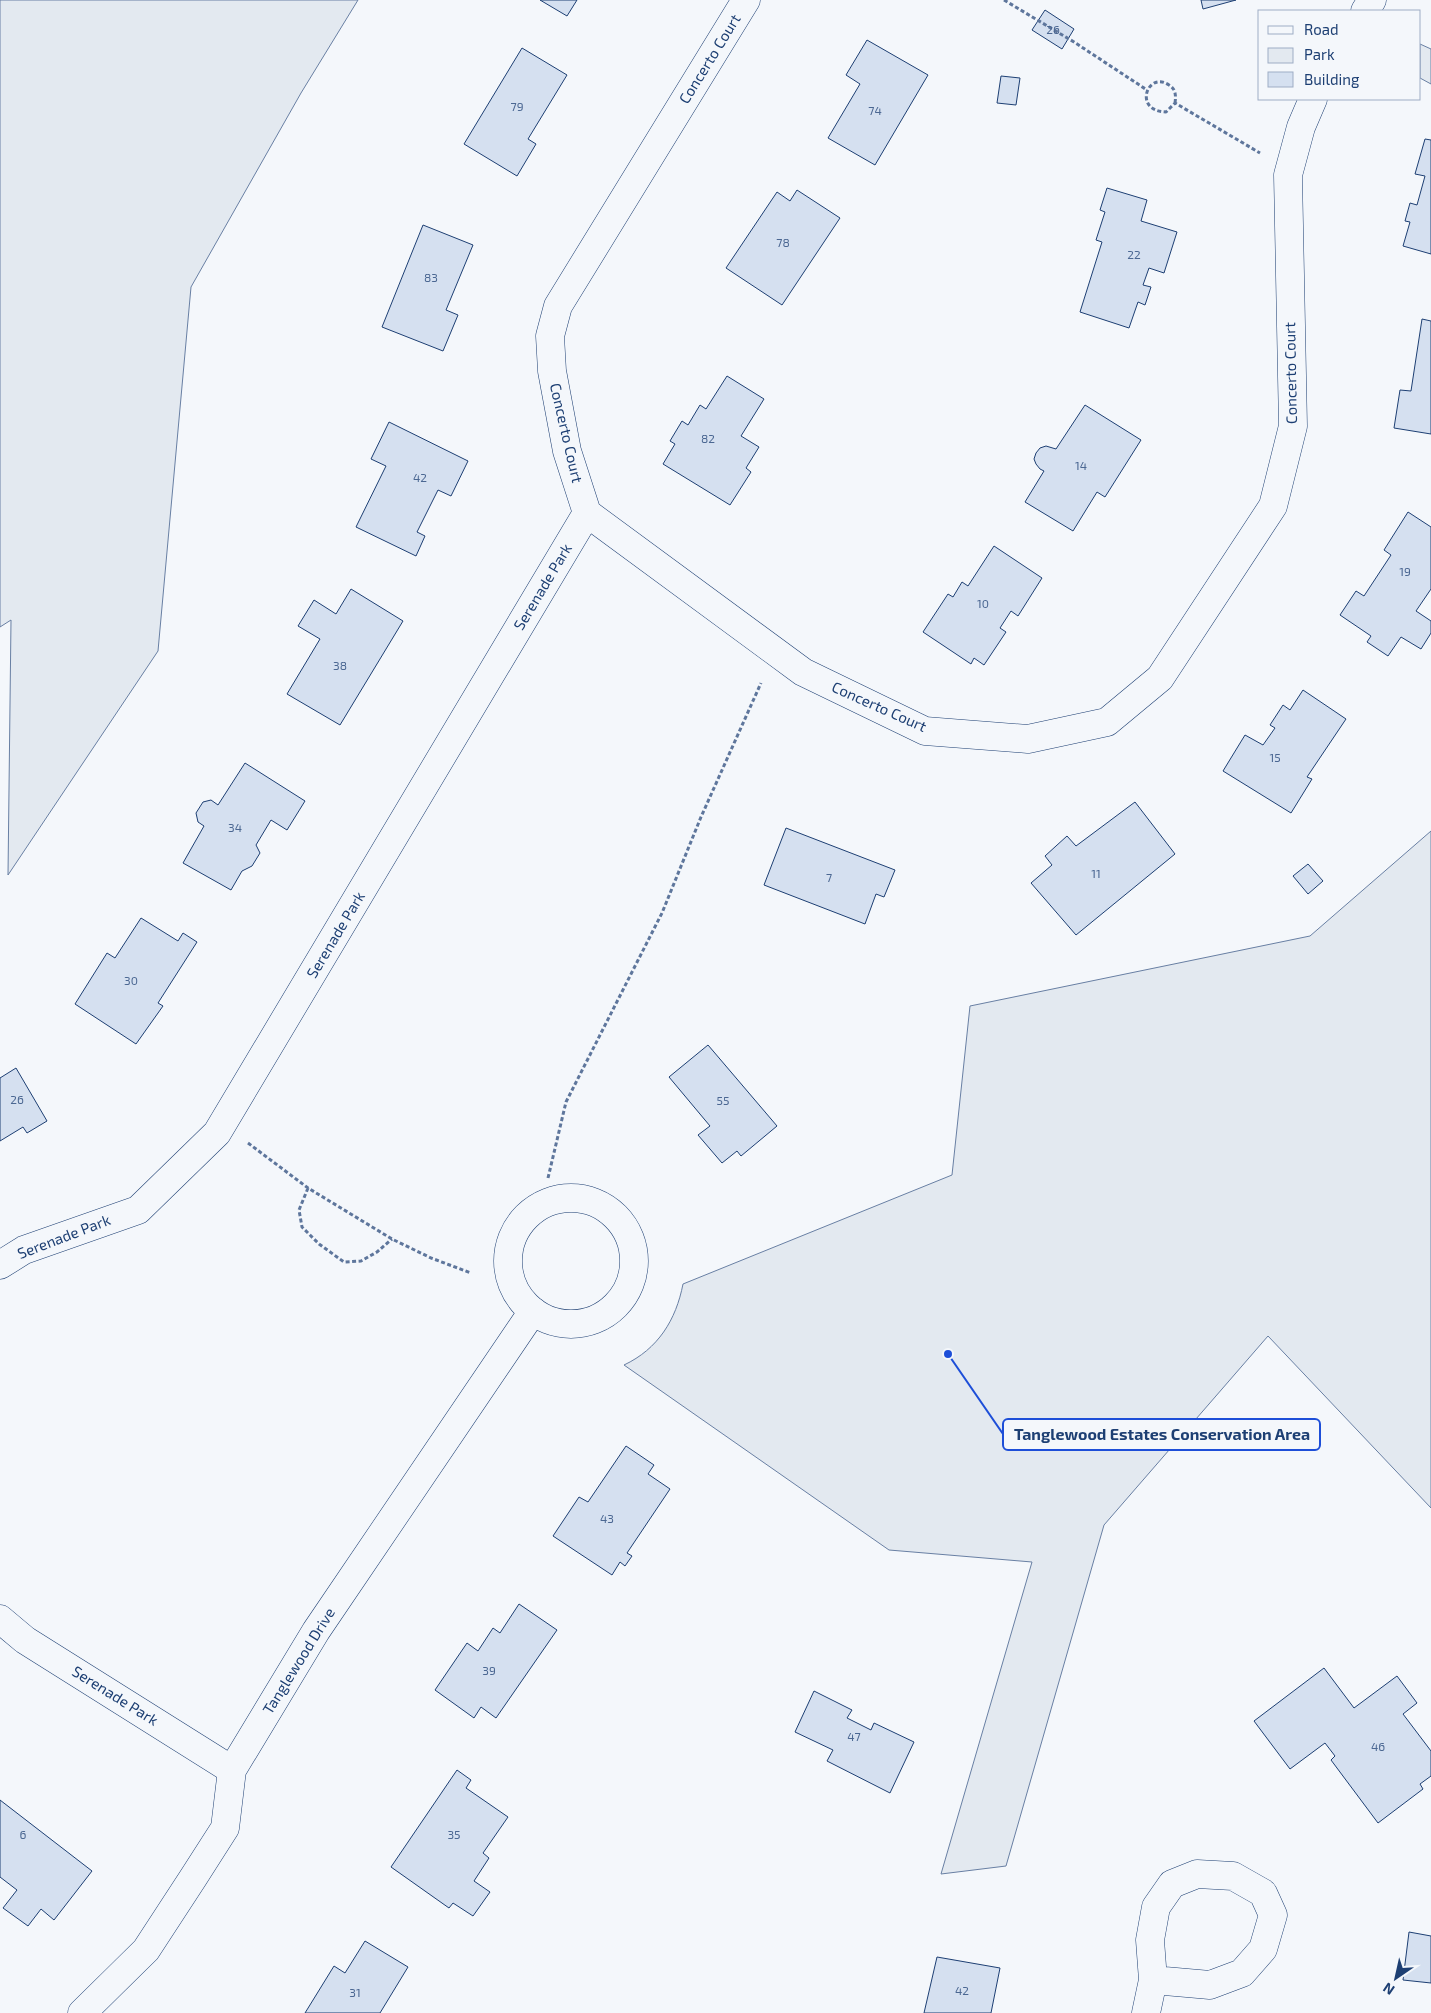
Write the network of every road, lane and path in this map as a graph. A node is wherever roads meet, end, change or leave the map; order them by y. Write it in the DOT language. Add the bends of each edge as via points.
graph roads {
  1 [pos="746,0"];
  2 [pos="1004,0"];
  3 [pos="1147,90"];
  4 [pos="1313,100"];
  5 [pos="1175,103"];
  6 [pos="1263,154"];
  7 [pos="587,514"];
  8 [pos="764,678"];
  9 [pos="244,1139"];
  10 [pos="548,1178"];
  11 [pos="308,1188"];
  12 [pos="392,1239"];
  13 [pos="0,1265"];
  14 [pos="471,1273"];
  15 [pos="533,1311"];
  16 [pos="0,1619"];
  17 [pos="232,1770"];
  18 [pos="1153,1980"];
  19 [pos="82,2013"];
  20 [pos="1146,2013"];
  1 -- 7 [label="street, Concerto Court" via="558,306 550,336 552,371 567,451"];
  2 -- 3 [label="path"];
  3 -- 5 [label="path" via="1153,83 1165,82 1175,92"];
  3 -- 5 [label="path" via="1145,98 1148,105 1158,112 1166,112"];
  4 -- 7 [label="street, Concerto Court" via="1301,127 1288,175 1293,426 1273,506 1160,678 1107,722 1028,739 926,731 803,672"];
  5 -- 6 [label="path"];
  7 -- 13 [label="street, Serenade Park" via="217,1133 138,1210 24,1250"];
  8 -- 10 [label="path" via="662,913 566,1102"];
  9 -- 11 [label="path"];
  11 -- 12 [label="path"];
  11 -- 12 [label="path" via="299,1210 302,1227 344,1262 361,1261"];
  12 -- 14 [label="path"];
  15 -- 15 [label="street" via="547,1319 578,1323 600,1317 618,1303 634,1272 634,1255 631,1238 608,1209 590,1200 571,1197 551,1200 534,1209 520,1223 511,1240 508,1260 515,1288"];
  15 -- 17 [label="street, Tanglewood Drive" via="316,1631"];
  16 -- 17 [label="street, Serenade Park" via="25,1640"];
  17 -- 19 [label="street, Tanglewood Drive" via="225,1828 146,1950"];
  18 -- 18 [label="street" via="1150,1940 1156,1907 1172,1884 1197,1874 1233,1876 1263,1893 1273,1915 1263,1950 1242,1973 1210,1985"];
  18 -- 20 [label="street"];
}
